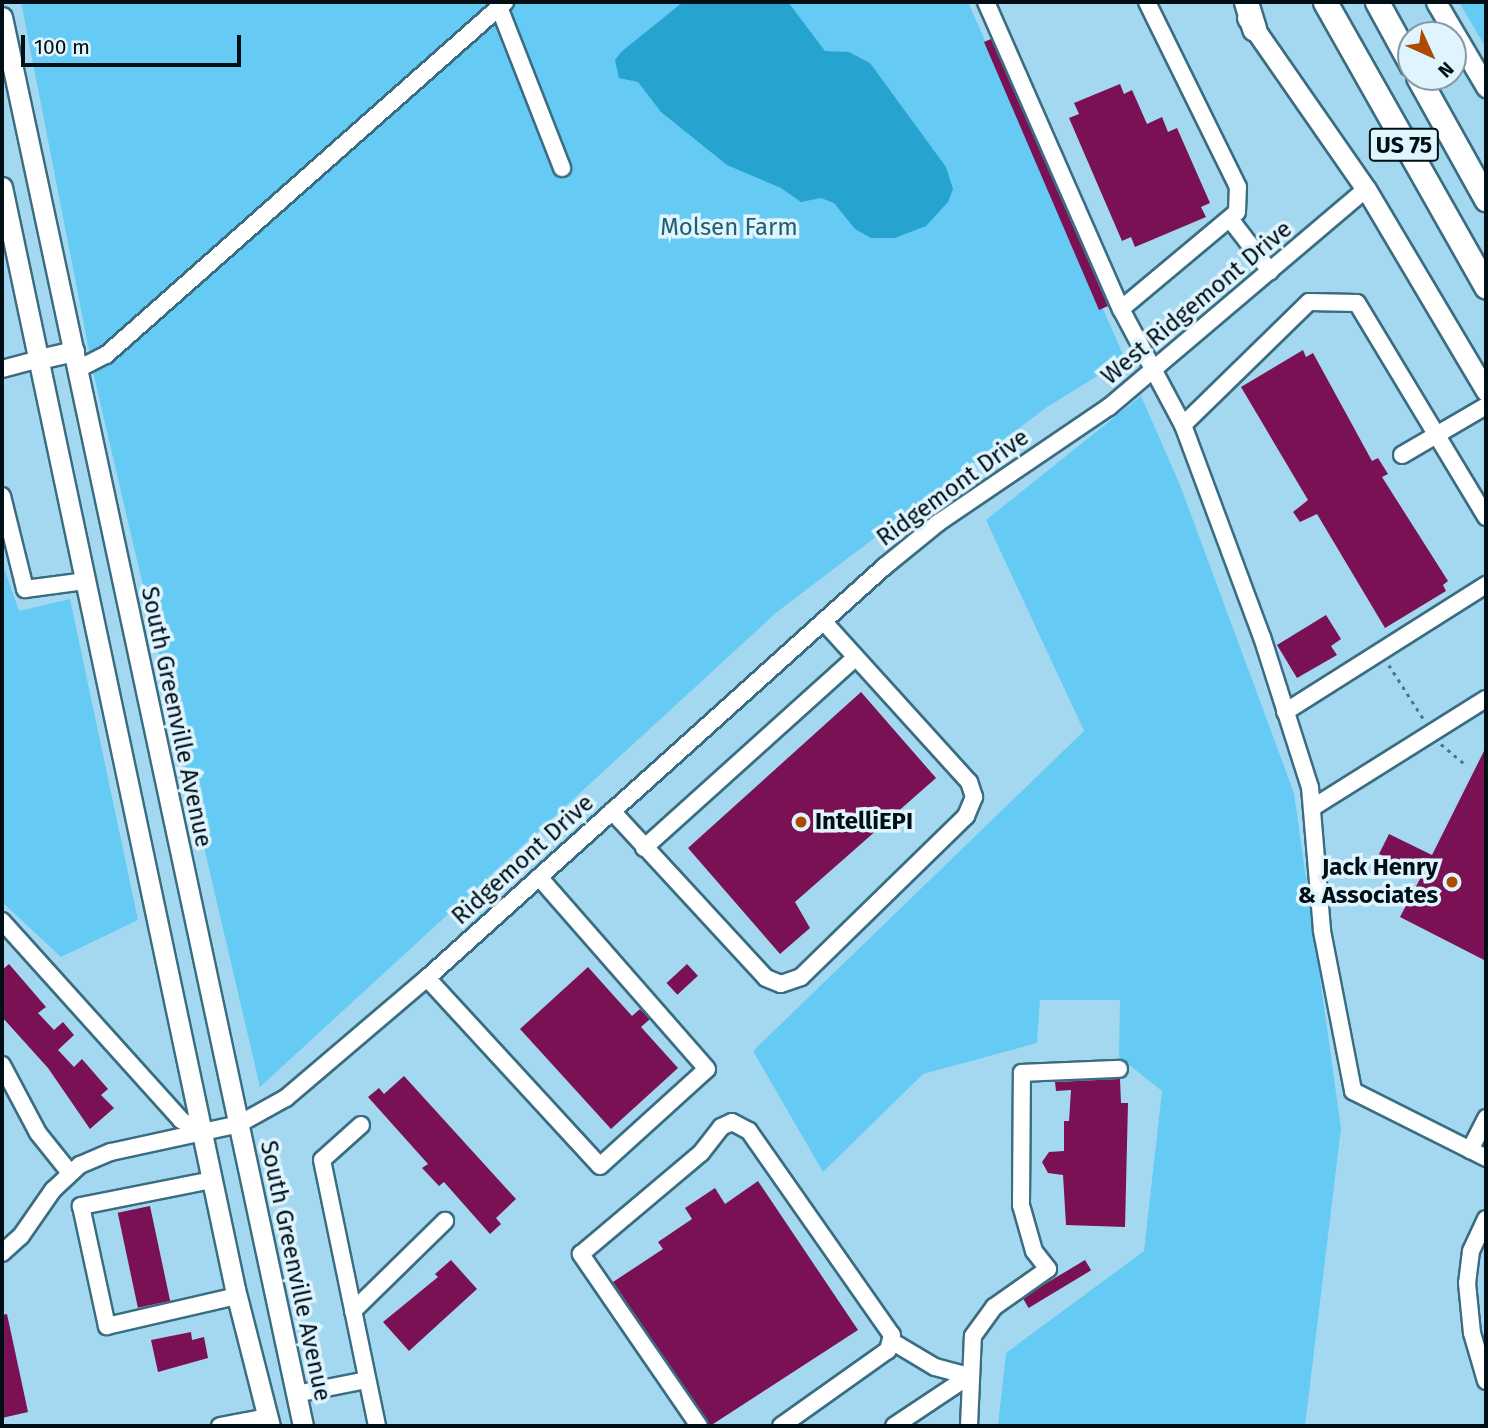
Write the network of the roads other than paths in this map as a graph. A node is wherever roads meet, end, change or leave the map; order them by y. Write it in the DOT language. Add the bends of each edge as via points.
graph roads {
  1 [pos="986,2"];
  2 [pos="1147,2"];
  3 [pos="1237,2"];
  4 [pos="1246,2"];
  5 [pos="1325,2"];
  6 [pos="1377,2"];
  7 [pos="1436,2"];
  8 [pos="502,4"];
  9 [pos="2,18"];
  10 [pos="1254,29"];
  11 [pos="1397,38"];
  12 [pos="1486,87"];
  13 [pos="1426,91"];
  14 [pos="1468,167"];
  15 [pos="562,168"];
  16 [pos="2,187"];
  17 [pos="1366,189"];
  18 [pos="1486,189"];
  19 [pos="1486,199"];
  20 [pos="1230,219"];
  21 [pos="1270,271"];
  22 [pos="1486,287"];
  23 [pos="1121,309"];
  24 [pos="38,359"];
  25 [pos="76,360"];
  26 [pos="2,369"];
  27 [pos="1152,370"];
  28 [pos="1486,391"];
  29 [pos="1486,406"];
  30 [pos="1183,425"];
  31 [pos="1437,435"];
  32 [pos="1052,444"];
  33 [pos="1402,455"];
  34 [pos="2,496"];
  35 [pos="1486,517"];
  36 [pos="86,580"];
  37 [pos="1486,585"];
  38 [pos="823,621"];
  39 [pos="856,657"];
  40 [pos="1486,699"];
  41 [pos="1286,712"];
  42 [pos="1312,808"];
  43 [pos="612,811"];
  44 [pos="644,848"];
  45 [pos="539,877"];
  46 [pos="2,921"];
  47 [pos="427,978"];
  48 [pos="2,1065"];
  49 [pos="1119,1069"];
  50 [pos="1486,1118"];
  51 [pos="239,1124"];
  52 [pos="360,1125"];
  53 [pos="202,1133"];
  54 [pos="1470,1150"];
  55 [pos="1486,1158"];
  56 [pos="70,1173"];
  57 [pos="212,1180"];
  58 [pos="1486,1219"];
  59 [pos="445,1221"];
  60 [pos="2,1253"];
  61 [pos="237,1296"];
  62 [pos="353,1311"];
  63 [pos="893,1342"];
  64 [pos="968,1376"];
  65 [pos="367,1380"];
  66 [pos="1486,1381"];
  67 [pos="296,1394"];
  68 [pos="267,1415"];
  69 [pos="220,1426"];
  70 [pos="303,1426"];
  71 [pos="377,1426"];
  72 [pos="699,1426"];
  73 [pos="781,1426"];
  74 [pos="894,1426"];
  75 [pos="969,1426"];
  1 -- 23 [label="street"];
  2 -- 20 [label="street" via="1238,187 1237,212"];
  3 -- 10 [label="main road"];
  4 -- 10 [label="highway"];
  5 -- 22 [label="highway, US 75"];
  6 -- 11 [label="highway"];
  7 -- 12 [label="main road"];
  8 -- 15 [label="street"];
  8 -- 25 [label="street" via="106,355"];
  9 -- 25 [label="main road, South Greenville Avenue"];
  10 -- 17 [label="main road"];
  13 -- 14 [label="highway, US 75"];
  14 -- 18 [label="highway"];
  14 -- 19 [label="highway, US 75"];
  16 -- 24 [label="main road"];
  17 -- 21 [label="street, West Ridgemont Drive"];
  17 -- 28 [label="main road"];
  20 -- 21 [label="street"];
  20 -- 23 [label="street"];
  21 -- 27 [label="street, West Ridgemont Drive"];
  23 -- 27 [label="street"];
  24 -- 25 [label="main road"];
  24 -- 26 [label="street"];
  24 -- 36 [label="main road"];
  25 -- 51 [label="main road, South Greenville Avenue"];
  27 -- 30 [label="street"];
  27 -- 32 [label="street, West Ridgemont Drive" via="1109,407"];
  29 -- 31 [label="street"];
  30 -- 31 [label="street" via="1309,302 1357,303"];
  30 -- 41 [label="street"];
  31 -- 33 [label="street"];
  31 -- 35 [label="street"];
  32 -- 38 [label="street, Ridgemont Drive" via="938,523"];
  34 -- 36 [label="street" via="25,589"];
  36 -- 53 [label="main road"];
  37 -- 41 [label="street"];
  38 -- 39 [label="street"];
  38 -- 43 [label="street, Ridgemont Drive"];
  39 -- 44 [label="street"];
  39 -- 44 [label="street" via="969,782 974,797 966,816 801,977 781,984 766,978"];
  40 -- 42 [label="street"];
  41 -- 42 [label="street"];
  42 -- 54 [label="street" via="1322,931 1353,1090"];
  43 -- 44 [label="street"];
  43 -- 45 [label="street, Ridgemont Drive"];
  45 -- 47 [label="street, Ridgemont Drive"];
  45 -- 47 [label="street" via="707,1069 600,1166"];
  46 -- 53 [label="street" via="181,1120"];
  47 -- 51 [label="street, Ridgemont Drive" via="286,1098"];
  48 -- 56 [label="street" via="38,1133"];
  49 -- 64 [label="street" via="1022,1073 1021,1205 1034,1251 1048,1269 994,1307 973,1336"];
  50 -- 54 [label="street"];
  51 -- 53 [label="street, Ridgemont Drive"];
  51 -- 67 [label="main road, South Greenville Avenue"];
  52 -- 62 [label="street" via="321,1160"];
  53 -- 56 [label="street, Ridgemont Drive" via="111,1152"];
  53 -- 57 [label="main road"];
  54 -- 55 [label="street"];
  56 -- 60 [label="street, Ridgemont Drive"];
  57 -- 61 [label="main road"];
  57 -- 61 [label="street" via="81,1206 107,1326"];
  58 -- 66 [label="street" via="1471,1251 1467,1300 1479,1367"];
  59 -- 62 [label="street"];
  61 -- 68 [label="main road"];
  62 -- 65 [label="street"];
  63 -- 64 [label="street" via="935,1367"];
  63 -- 72 [label="street" via="889,1329 749,1131 732,1122 581,1254"];
  63 -- 73 [label="street" via="879,1358"];
  64 -- 74 [label="street"];
  64 -- 75 [label="street"];
  65 -- 67 [label="street"];
  65 -- 71 [label="street"];
  67 -- 68 [label="main road"];
  67 -- 70 [label="main road, South Greenville Avenue"];
  68 -- 69 [label="street"];
}
